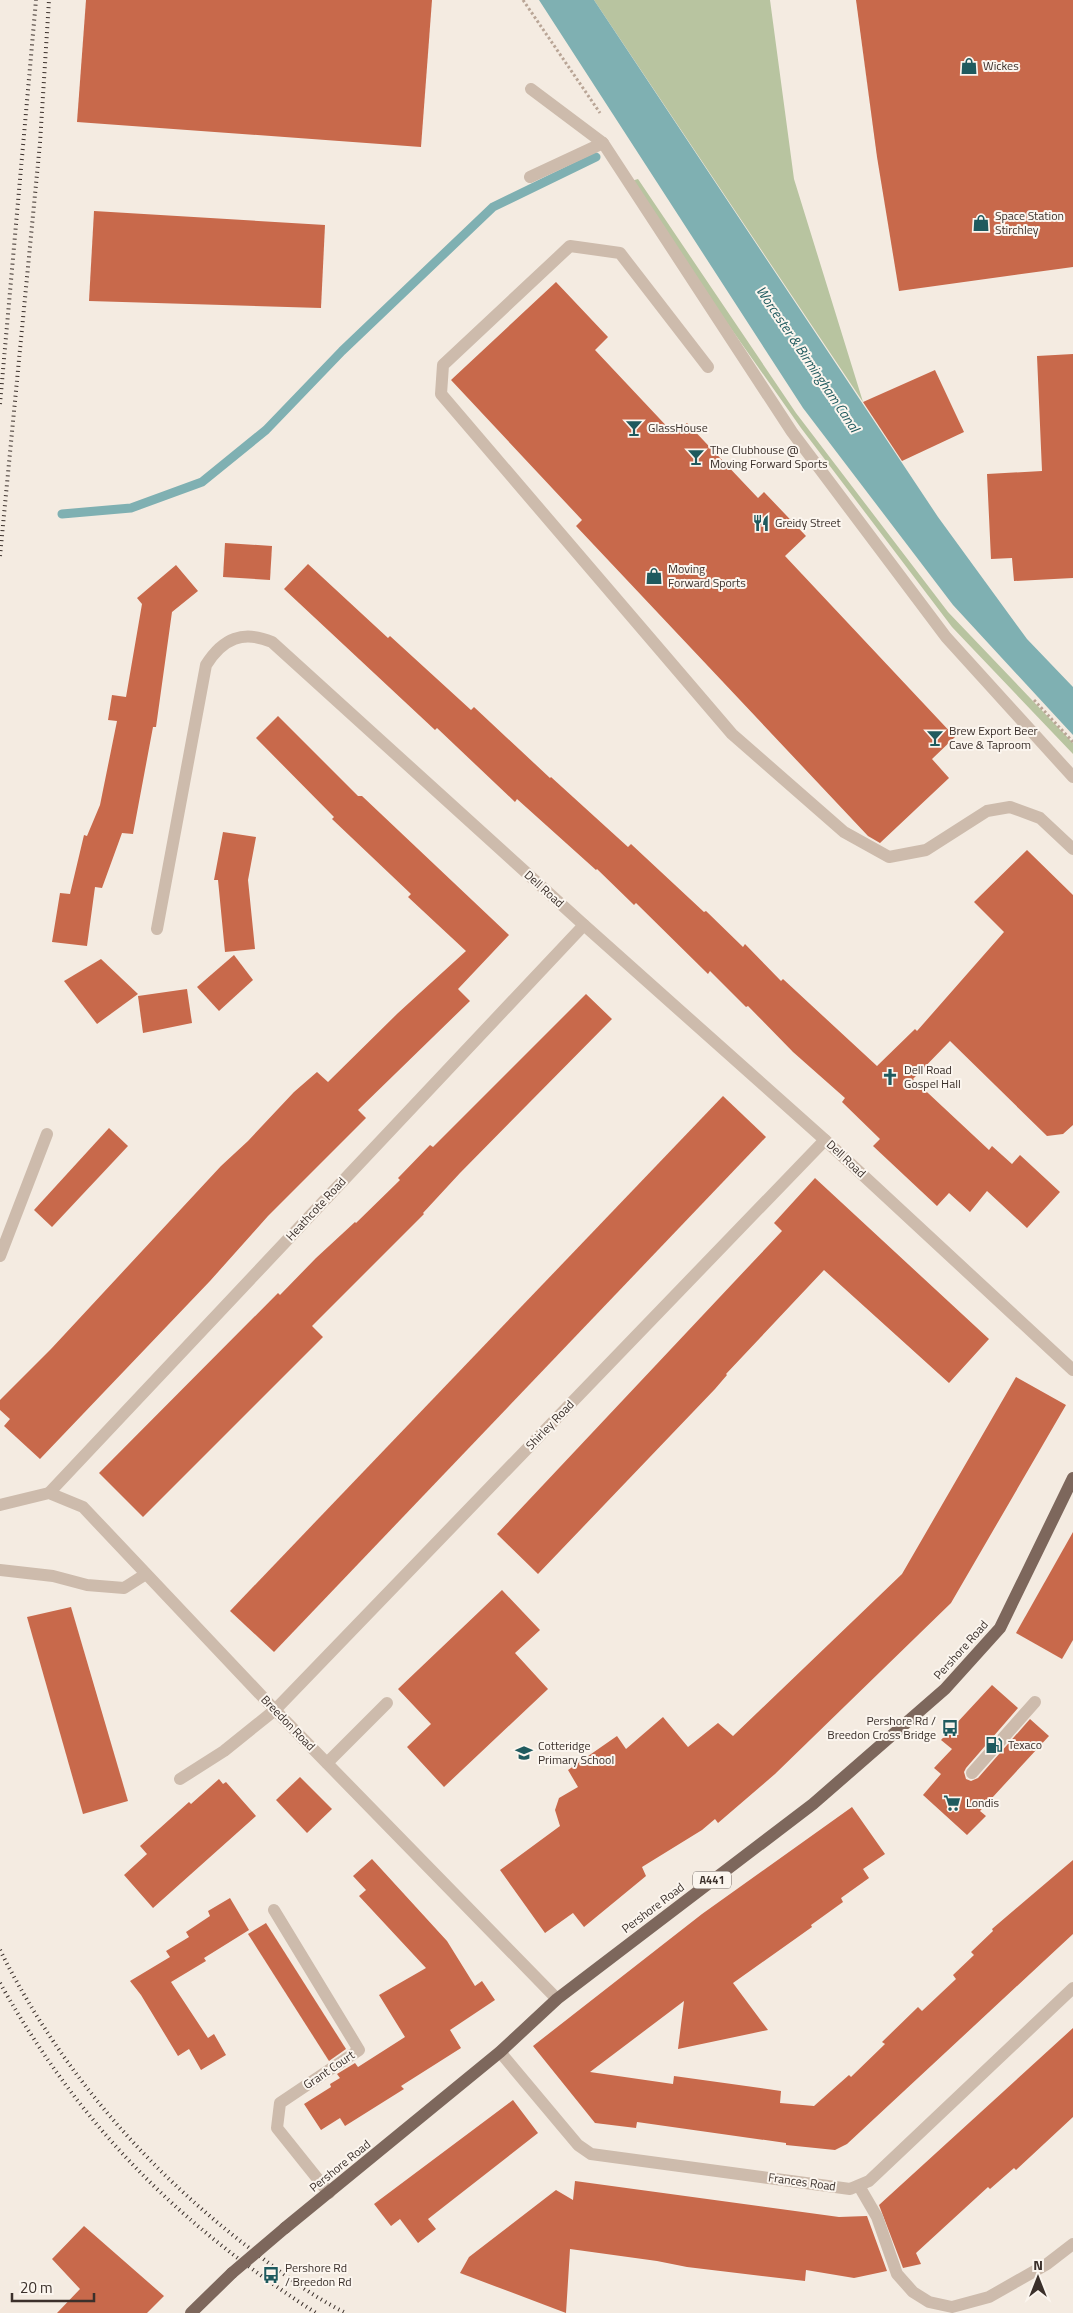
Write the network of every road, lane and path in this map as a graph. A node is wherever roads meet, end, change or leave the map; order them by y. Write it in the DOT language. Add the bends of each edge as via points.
graph roads {
  1 [pos="523,0"];
  2 [pos="531,89"];
  3 [pos="605,120"];
  4 [pos="603,142"];
  5 [pos="530,177"];
  6 [pos="708,367"];
  7 [pos="1028,693"];
  8 [pos="1073,742"];
  9 [pos="1073,778"];
  10 [pos="1073,849"];
  11 [pos="584,925"];
  12 [pos="157,929"];
  13 [pos="47,1134"];
  14 [pos="825,1140"];
  15 [pos="0,1256"];
  16 [pos="1073,1370"];
  17 [pos="1073,1478"];
  18 [pos="49,1493"];
  19 [pos="0,1505"];
  20 [pos="0,1570"];
  21 [pos="146,1574"];
  22 [pos="1035,1702"];
  23 [pos="387,1703"];
  24 [pos="275,1710"];
  25 [pos="327,1763"];
  26 [pos="972,1773"];
  27 [pos="180,1779"];
  28 [pos="274,1910"];
  29 [pos="1073,1988"];
  30 [pos="557,1999"];
  31 [pos="500,2052"];
  32 [pos="860,2186"];
  33 [pos="329,2193"];
  34 [pos="1073,2244"];
  35 [pos="190,2313"];
  1 -- 3 [label="path"];
  2 -- 4 [label="street"];
  4 -- 5 [label="street"];
  4 -- 9 [label="street" via="792,432 946,637"];
  6 -- 10 [label="street" via="620,253 570,246 443,366 441,394 732,734 844,832 889,856 926,850 987,811 1010,807 1040,818"];
  7 -- 8 [label="path"];
  11 -- 12 [label="street, Dell Road" via="272,642 257,636 242,636 215,651 206,665"];
  11 -- 14 [label="street, Dell Road"];
  11 -- 18 [label="street, Heathcote Road"];
  13 -- 15 [label="street"];
  14 -- 16 [label="street, Dell Road"];
  14 -- 24 [label="street, Shirley Road"];
  17 -- 30 [label="main road, Pershore Road / A441" via="1000,1628 945,1689 812,1804"];
  18 -- 19 [label="street"];
  18 -- 21 [label="street, Breedon Road" via="83,1507"];
  20 -- 21 [label="street" via="124,1588"];
  21 -- 24 [label="street, Breedon Road"];
  22 -- 26 [label="street"];
  23 -- 25 [label="street"];
  24 -- 25 [label="street, Breedon Road"];
  24 -- 27 [label="street, Shirley Road" via="224,1751"];
  25 -- 30 [label="street, Breedon Road"];
  28 -- 33 [label="street, Grant Court" via="358,2050 280,2103 277,2128"];
  29 -- 32 [label="street"];
  30 -- 31 [label="main road, Pershore Road / A441"];
  31 -- 32 [label="street, Frances Road" via="578,2145 591,2154 850,2189"];
  31 -- 33 [label="main road, Pershore Road / A441"];
  32 -- 34 [label="street" via="877,2216 897,2274 913,2292 929,2302 952,2307 989,2297 1048,2264"];
  33 -- 35 [label="main road, Pershore Road / A441, bridge" via="232,2273"];
}
